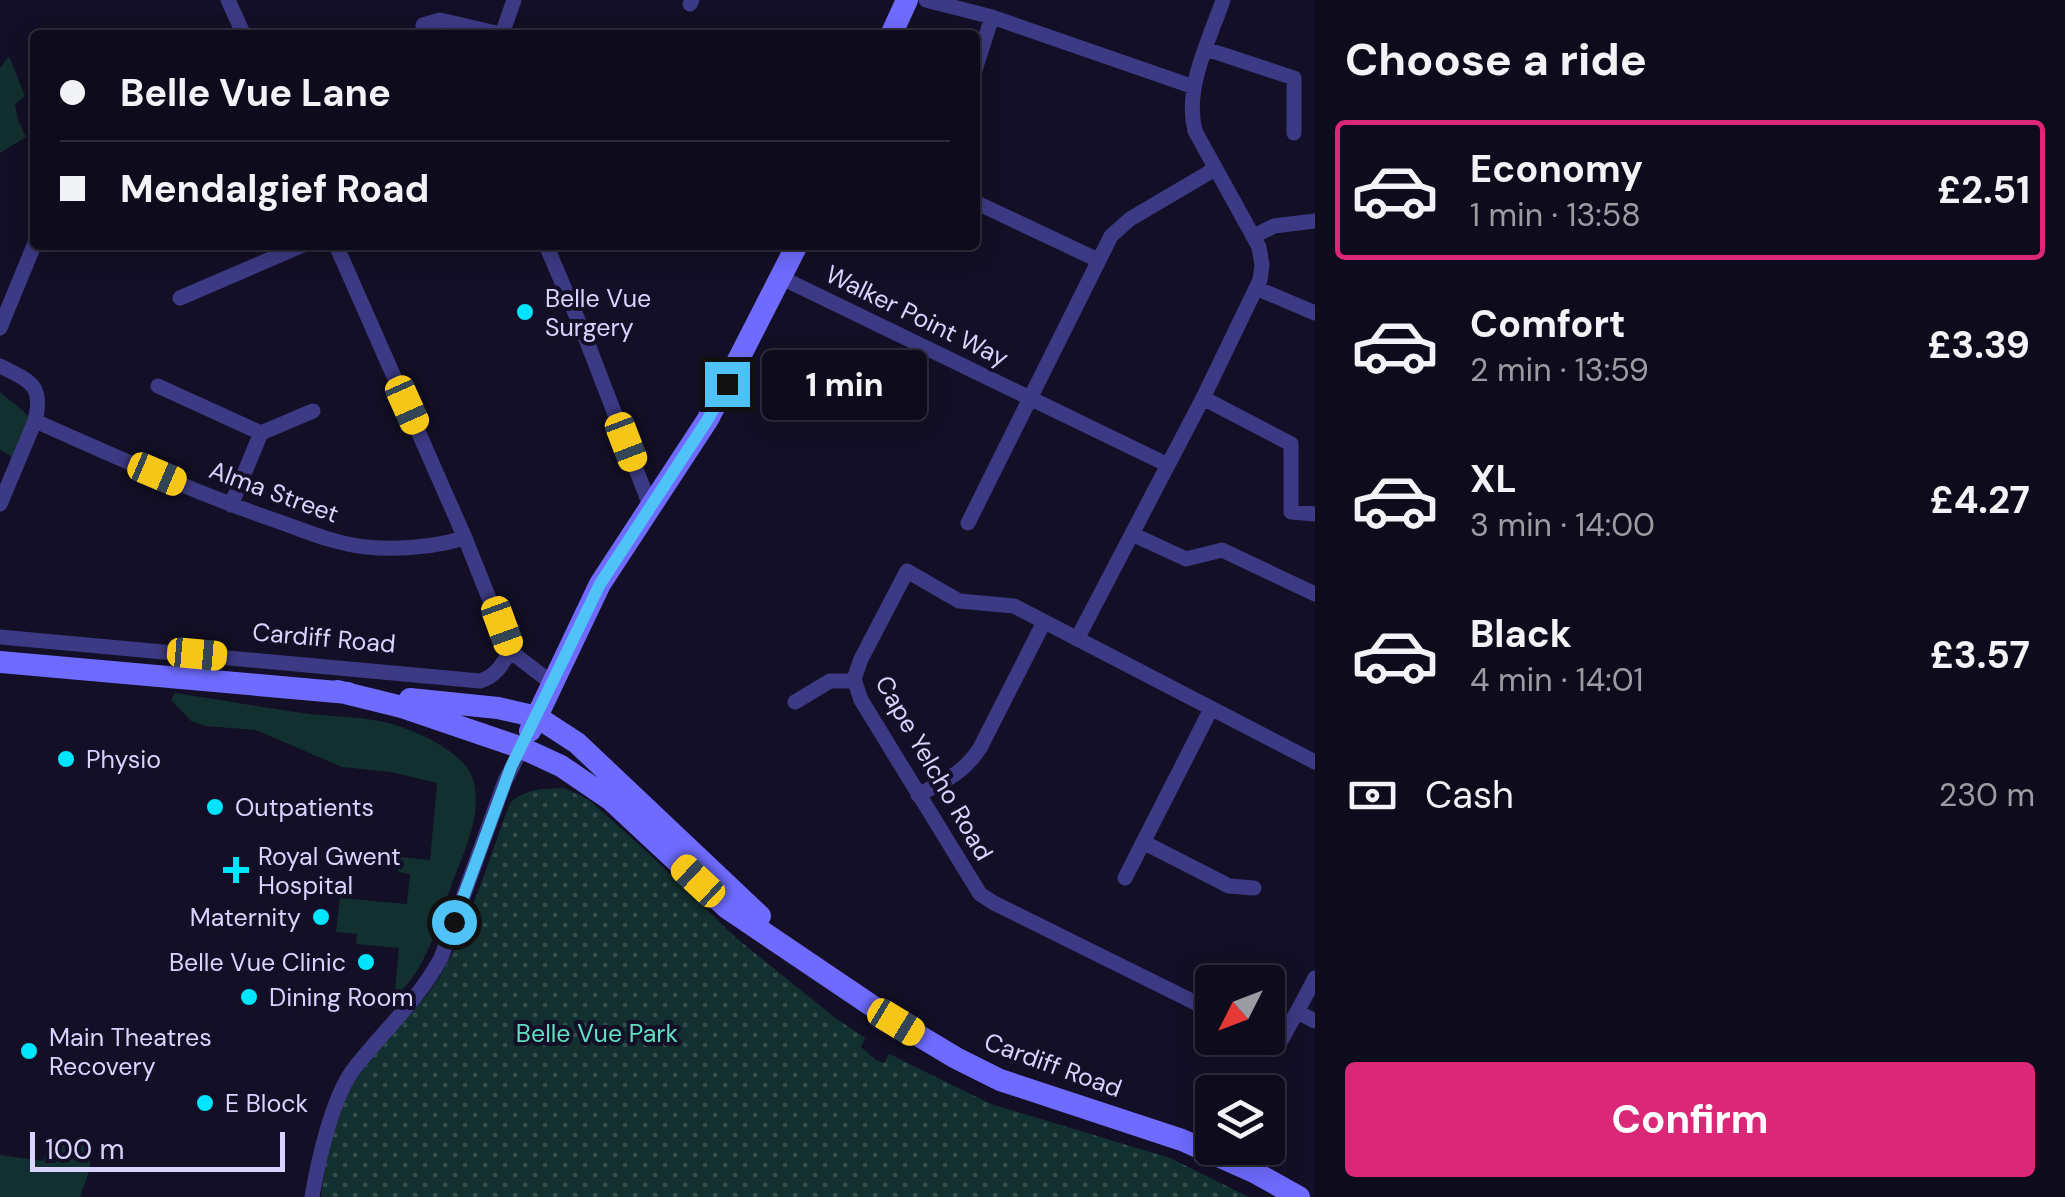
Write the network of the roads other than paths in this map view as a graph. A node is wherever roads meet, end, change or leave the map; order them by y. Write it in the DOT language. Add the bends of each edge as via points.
graph roads {
  1 [pos="228,0"];
  2 [pos="514,0"];
  3 [pos="907,0"];
  4 [pos="926,0"];
  5 [pos="1223,0"];
  6 [pos="992,18"];
  7 [pos="242,30"];
  8 [pos="426,30"];
  9 [pos="483,30"];
  10 [pos="505,30"];
  11 [pos="894,30"];
  12 [pos="1206,49"];
  13 [pos="980,55"];
  14 [pos="1194,87"];
  15 [pos="1294,133"];
  16 [pos="1215,170"];
  17 [pos="980,204"];
  18 [pos="1315,222"];
  19 [pos="1254,236"];
  20 [pos="32,250"];
  21 [pos="291,250"];
  22 [pos="338,250"];
  23 [pos="548,250"];
  24 [pos="795,250"];
  25 [pos="1098,260"];
  26 [pos="782,278"];
  27 [pos="1256,288"];
  28 [pos="180,298"];
  29 [pos="1315,314"];
  30 [pos="0,328"];
  31 [pos="0,366"];
  32 [pos="158,386"];
  33 [pos="1030,398"];
  34 [pos="1203,398"];
  35 [pos="313,411"];
  36 [pos="35,421"];
  37 [pos="261,433"];
  38 [pos="1168,466"];
  39 [pos="0,504"];
  40 [pos="231,505"];
  41 [pos="651,508"];
  42 [pos="1315,514"];
  43 [pos="968,523"];
  44 [pos="1132,534"];
  45 [pos="465,538"];
  46 [pos="1315,594"];
  47 [pos="1044,622"];
  48 [pos="0,637"];
  49 [pos="1077,640"];
  50 [pos="510,651"];
  51 [pos="0,662"];
  52 [pos="855,682"];
  53 [pos="552,684"];
  54 [pos="337,691"];
  55 [pos="796,702"];
  56 [pos="1211,709"];
  57 [pos="537,717"];
  58 [pos="522,748"];
  59 [pos="1315,762"];
  60 [pos="918,796"];
  61 [pos="1144,842"];
  62 [pos="1125,878"];
  63 [pos="1254,888"];
  64 [pos="802,957"];
  65 [pos="1315,978"];
  66 [pos="1195,1002"];
  67 [pos="1297,1012"];
  68 [pos="1315,1022"];
  69 [pos="1285,1033"];
  70 [pos="312,1197"];
  71 [pos="1299,1197"];
  1 -- 7 [label="street"];
  2 -- 10 [label="street"];
  3 -- 11 [label="main road"];
  4 -- 6 [label="street"];
  5 -- 12 [label="street"];
  6 -- 13 [label="street"];
  6 -- 14 [label="street"];
  8 -- 9 [label="street" via="440,20"];
  12 -- 14 [label="street"];
  12 -- 15 [label="street" via="1294,78"];
  14 -- 16 [label="street" via="1194,131"];
  16 -- 19 [label="street"];
  16 -- 25 [label="street" via="1120,226"];
  17 -- 25 [label="street"];
  18 -- 19 [label="street" via="1274,226"];
  19 -- 27 [label="street" via="1262,265"];
  20 -- 30 [label="street"];
  21 -- 28 [label="street"];
  22 -- 45 [label="street"];
  23 -- 41 [label="street"];
  24 -- 26 [label="main road"];
  25 -- 33 [label="street"];
  26 -- 33 [label="street, Walker Point Way"];
  26 -- 41 [label="main road" via="708,419"];
  27 -- 29 [label="street"];
  27 -- 34 [label="street"];
  31 -- 36 [label="street" via="34,387 40,400"];
  32 -- 37 [label="street"];
  33 -- 38 [label="street, Walker Point Way"];
  33 -- 43 [label="street"];
  34 -- 38 [label="street"];
  34 -- 42 [label="street" via="1291,444 1291,512"];
  35 -- 37 [label="street"];
  36 -- 39 [label="street"];
  36 -- 40 [label="street, Alma Street"];
  37 -- 40 [label="street"];
  38 -- 44 [label="street"];
  40 -- 45 [label="street, Alma Street" via="364,547"];
  41 -- 53 [label="main road" via="600,584"];
  44 -- 46 [label="street" via="1186,559 1222,550"];
  44 -- 49 [label="street"];
  45 -- 50 [label="street"];
  47 -- 49 [label="street, Cape Yelcho Road"];
  47 -- 52 [label="street, Cape Yelcho Road" via="1014,606 958,601 908,571"];
  47 -- 60 [label="street" via="970,763"];
  48 -- 50 [label="street, Cardiff Road" via="480,681"];
  49 -- 56 [label="street, Cape Yelcho Road"];
  50 -- 53 [label="street"];
  51 -- 54 [label="main road, Cardiff Road"];
  52 -- 55 [label="street" via="830,681"];
  52 -- 60 [label="street, Cape Yelcho Road"];
  53 -- 57 [label="main road"];
  54 -- 57 [label="main road, Cardiff Road"];
  54 -- 58 [label="main road, Cardiff Road"];
  56 -- 59 [label="street, Cape Yelcho Road"];
  56 -- 61 [label="street"];
  57 -- 58 [label="main road"];
  57 -- 64 [label="main road, Cardiff Road" via="576,742"];
  58 -- 64 [label="main road, Cardiff Road" via="573,772 611,800 727,908"];
  58 -- 70 [label="street" via="441,958 412,1004 351,1073 322,1146"];
  60 -- 66 [label="street, Cape Yelcho Road" via="980,894"];
  61 -- 62 [label="street"];
  61 -- 63 [label="street" via="1229,886"];
  64 -- 71 [label="main road, Cardiff Road" via="896,1022 1000,1080 1182,1140"];
  65 -- 67 [label="street"];
  67 -- 68 [label="street"];
  67 -- 69 [label="street"];
}
